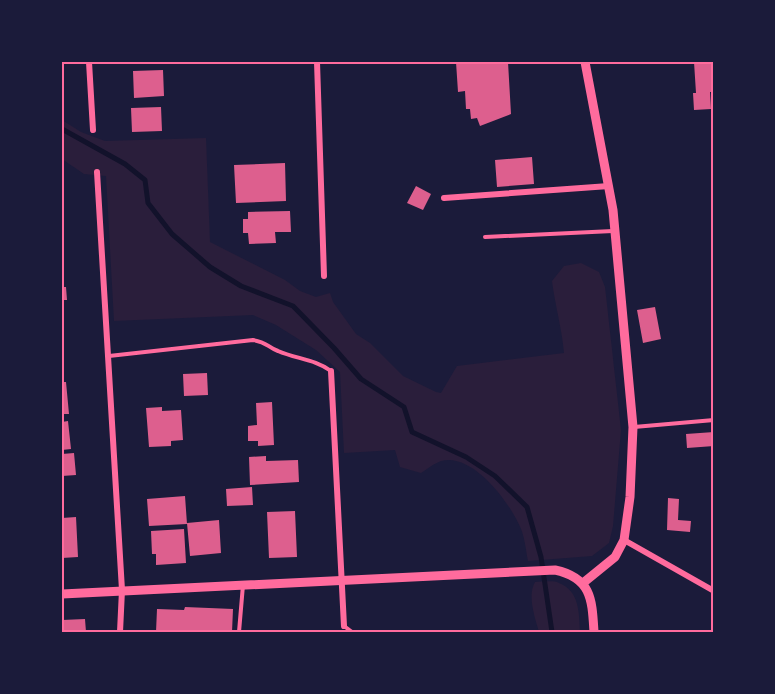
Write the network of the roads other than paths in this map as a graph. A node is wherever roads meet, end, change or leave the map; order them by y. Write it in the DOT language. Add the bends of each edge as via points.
graph roads {
  1 [pos="89,62"];
  2 [pos="317,62"];
  3 [pos="585,62"];
  4 [pos="93,130"];
  5 [pos="97,172"];
  6 [pos="609,186"];
  7 [pos="444,198"];
  8 [pos="615,231"];
  9 [pos="485,237"];
  10 [pos="324,276"];
  11 [pos="108,356"];
  12 [pos="331,371"];
  13 [pos="714,420"];
  14 [pos="633,427"];
  15 [pos="624,540"];
  16 [pos="341,579"];
  17 [pos="583,583"];
  18 [pos="243,584"];
  19 [pos="122,590"];
  20 [pos="714,591"];
  21 [pos="62,594"];
  22 [pos="344,626"];
  23 [pos="120,633"];
  24 [pos="239,633"];
  25 [pos="351,633"];
  26 [pos="594,633"];
  1 -- 4 [label="street"];
  2 -- 10 [label="street"];
  3 -- 6 [label="street"];
  5 -- 11 [label="street"];
  6 -- 7 [label="street"];
  6 -- 8 [label="street"];
  8 -- 9 [label="lane"];
  8 -- 14 [label="street"];
  11 -- 12 [label="lane" via="253,340"];
  11 -- 19 [label="street"];
  12 -- 16 [label="street"];
  13 -- 14 [label="lane"];
  14 -- 15 [label="street"];
  15 -- 17 [label="street" via="615,557"];
  15 -- 20 [label="street"];
  16 -- 17 [label="street" via="555,570 570,573"];
  16 -- 18 [label="street"];
  16 -- 22 [label="street"];
  17 -- 26 [label="street" via="590,598"];
  18 -- 19 [label="street"];
  18 -- 24 [label="lane"];
  19 -- 21 [label="street"];
  19 -- 23 [label="street"];
  22 -- 25 [label="lane"];
}
